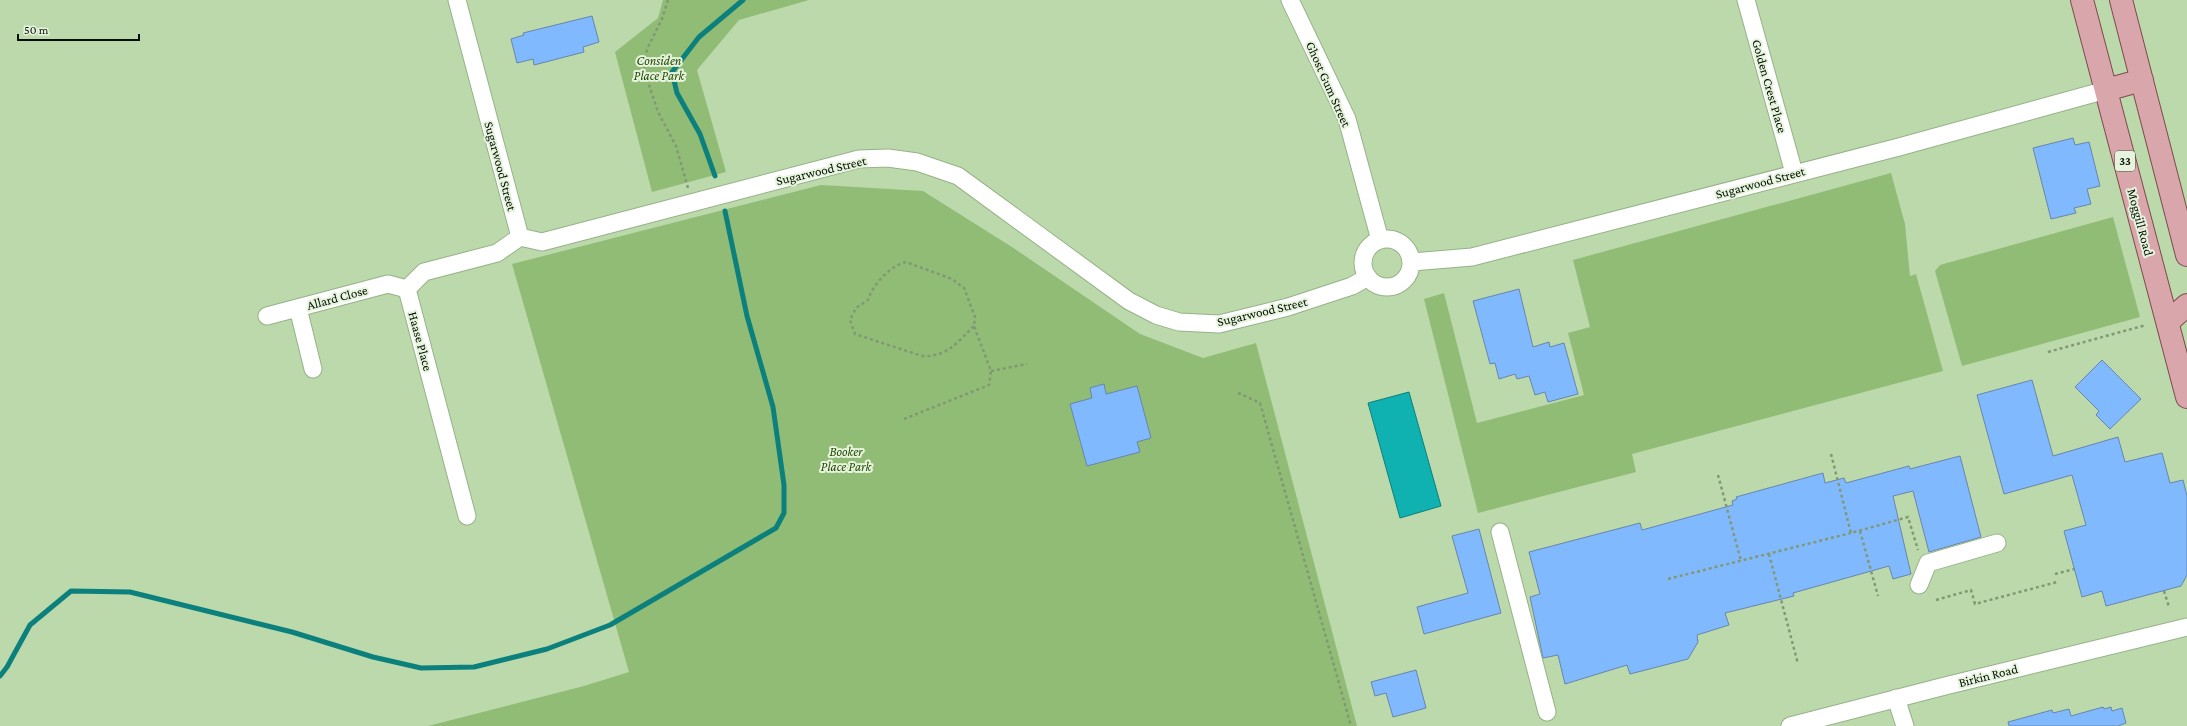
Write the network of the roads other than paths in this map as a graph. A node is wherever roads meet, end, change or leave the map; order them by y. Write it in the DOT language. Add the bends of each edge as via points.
graph roads {
  1 [pos="457,0"];
  2 [pos="1290,0"];
  3 [pos="1746,0"];
  4 [pos="2082,0"];
  5 [pos="2121,0"];
  6 [pos="2142,80"];
  7 [pos="2106,90"];
  8 [pos="1794,173"];
  9 [pos="520,237"];
  10 [pos="1380,240"];
  11 [pos="2187,255"];
  12 [pos="1412,262"];
  13 [pos="1368,277"];
  14 [pos="407,289"];
  15 [pos="2187,305"];
  16 [pos="298,308"];
  17 [pos="267,316"];
  18 [pos="2177,322"];
  19 [pos="313,369"];
  20 [pos="2187,397"];
  21 [pos="467,516"];
  22 [pos="1500,532"];
  23 [pos="1997,543"];
  24 [pos="1919,585"];
  25 [pos="2187,627"];
  26 [pos="1896,698"];
  27 [pos="1547,712"];
  28 [pos="1790,726"];
  29 [pos="1905,726"];
  1 -- 9 [label="street, Sugarwood Street"];
  2 -- 10 [label="street, Ghost Gum Street" via="1347,119"];
  3 -- 8 [label="street, Golden Crest Place"];
  4 -- 7 [label="main road, Moggill Road / 33"];
  5 -- 6 [label="main road"];
  6 -- 7 [label="main road"];
  6 -- 11 [label="main road"];
  7 -- 8 [label="street, Sugarwood Street"];
  7 -- 18 [label="main road, Moggill Road / 33"];
  8 -- 12 [label="street, Sugarwood Street" via="1472,257"];
  9 -- 13 [label="street, Sugarwood Street" via="542,242 859,159 888,158 917,162 958,176 1129,301 1156,315 1179,322 1219,324 1334,292"];
  9 -- 14 [label="street" via="497,253 424,272"];
  10 -- 12 [label="street" via="1393,239 1404,246"];
  10 -- 13 [label="street" via="1369,247 1363,258 1364,271"];
  12 -- 13 [label="street" via="1408,276 1398,285 1378,286"];
  14 -- 16 [label="street, Allard Close" via="388,284"];
  14 -- 21 [label="street, Haase Place"];
  15 -- 18 [label="main road"];
  16 -- 17 [label="street, Allard Close"];
  16 -- 19 [label="street"];
  18 -- 20 [label="main road, Moggill Road / 33"];
  22 -- 27 [label="street"];
  23 -- 24 [label="street" via="1928,563"];
  25 -- 26 [label="street, Birkin Road"];
  26 -- 28 [label="street, Birkin Road"];
  26 -- 29 [label="street"];
}
